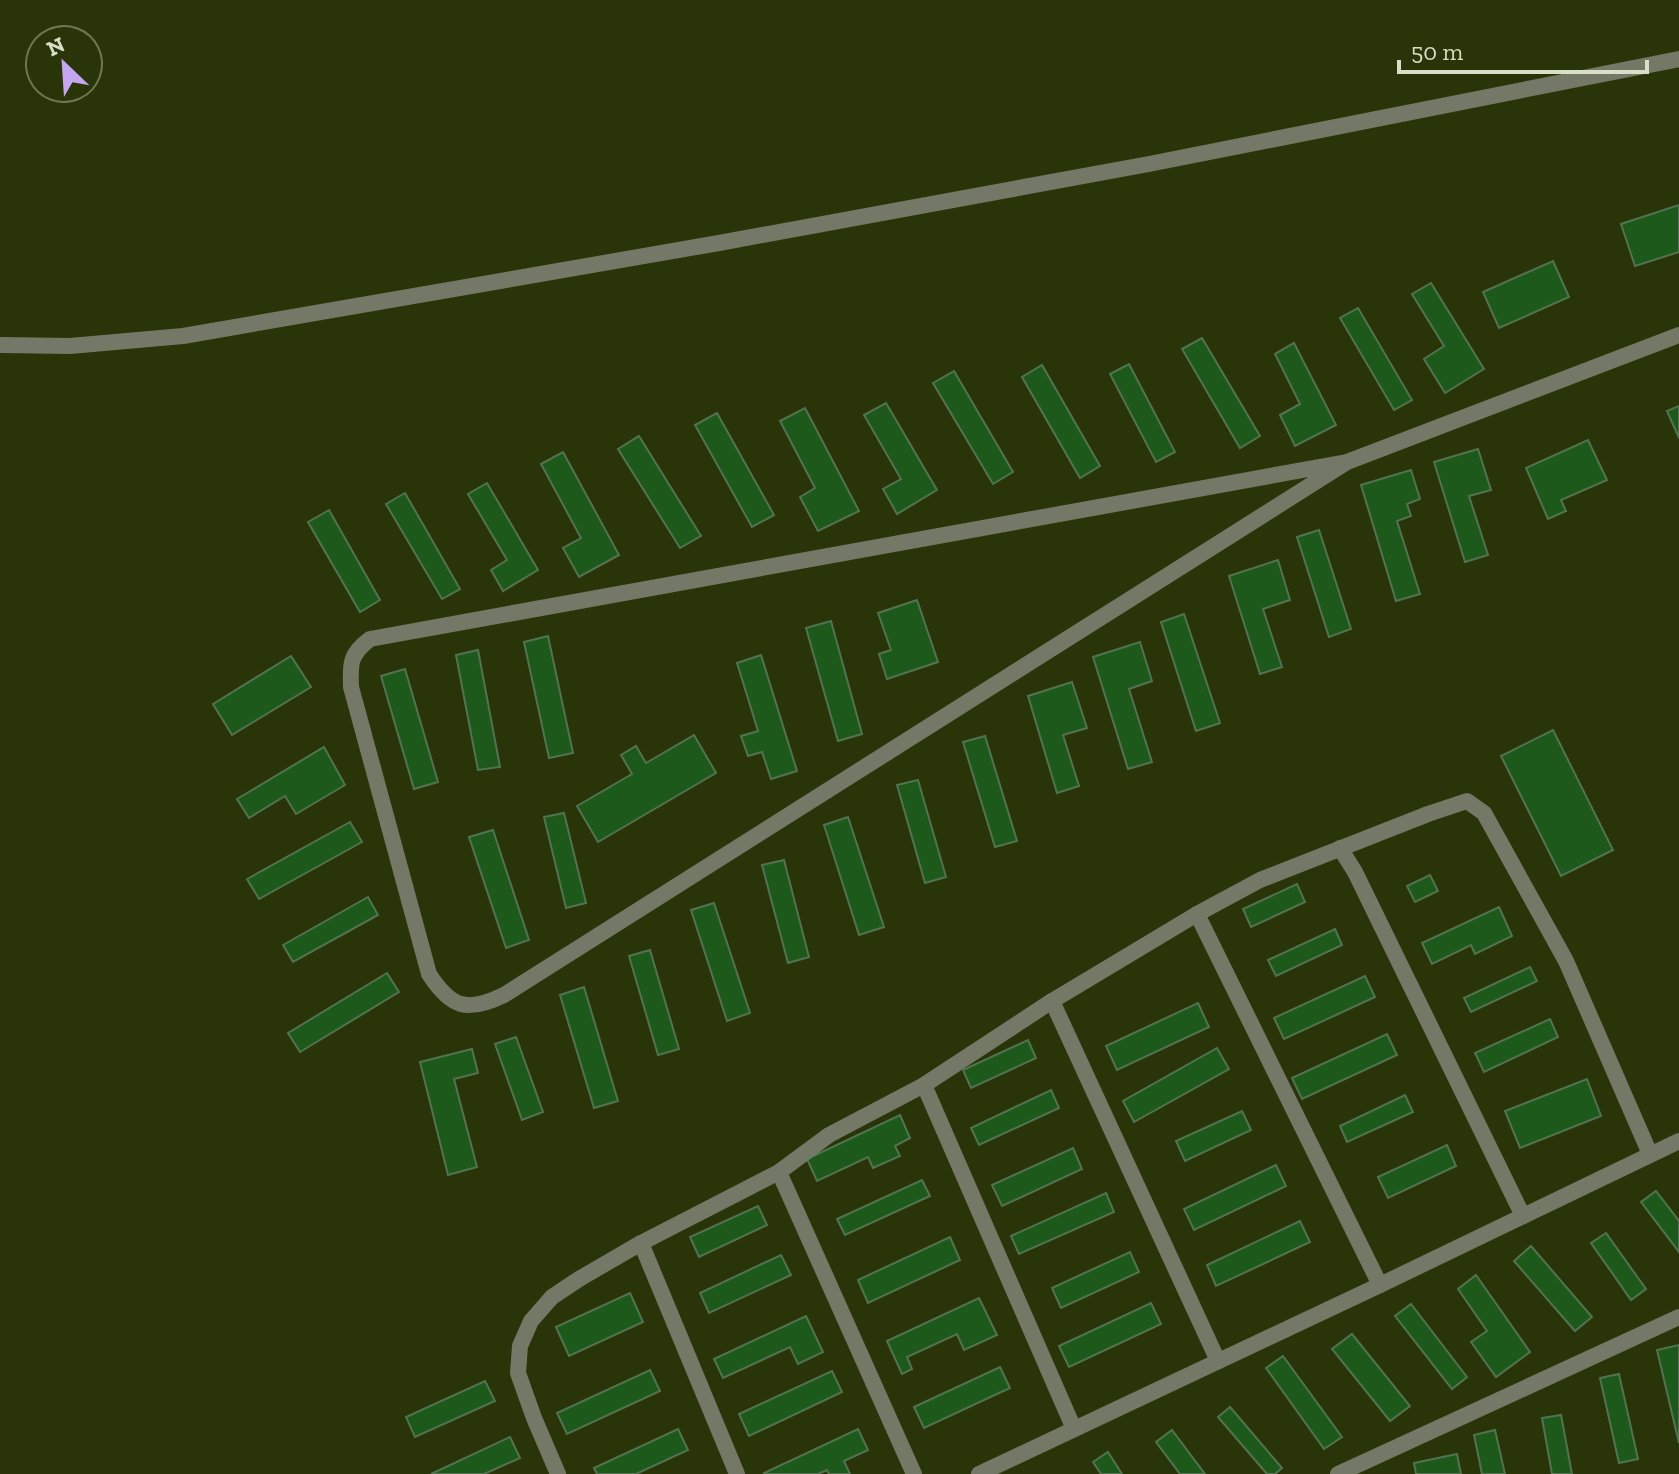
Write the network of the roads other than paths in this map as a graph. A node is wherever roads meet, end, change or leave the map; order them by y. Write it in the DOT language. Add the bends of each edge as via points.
graph roads {
  1 [pos="1679,59"];
  2 [pos="1679,335"];
  3 [pos="0,345"];
  4 [pos="1347,462"];
  5 [pos="1340,848"];
  6 [pos="1197,914"];
  7 [pos="1052,1001"];
  8 [pos="924,1085"];
  9 [pos="1679,1141"];
  10 [pos="1650,1154"];
  11 [pos="779,1172"];
  12 [pos="1523,1216"];
  13 [pos="641,1243"];
  14 [pos="1380,1285"];
  15 [pos="1679,1317"];
  16 [pos="1218,1361"];
  17 [pos="1074,1429"];
  18 [pos="558,1474"];
  19 [pos="737,1474"];
  20 [pos="914,1474"];
  21 [pos="979,1474"];
  22 [pos="1338,1474"];
  1 -- 3 [label="lane" via="1118,170 183,336 70,346"];
  2 -- 4 [label="lane"];
  4 -- 4 [label="lane" via="504,995 483,1005 460,1004 441,993 429,974 351,687 356,649 370,639"];
  5 -- 6 [label="lane" via="1260,880"];
  5 -- 10 [label="lane" via="1467,801 1484,813 1566,961"];
  5 -- 12 [label="lane"];
  6 -- 7 [label="lane"];
  6 -- 14 [label="lane"];
  7 -- 8 [label="lane"];
  7 -- 16 [label="lane"];
  8 -- 11 [label="lane" via="829,1135"];
  8 -- 17 [label="lane"];
  9 -- 10 [label="lane"];
  10 -- 12 [label="lane"];
  11 -- 13 [label="lane"];
  11 -- 20 [label="lane"];
  12 -- 14 [label="lane"];
  13 -- 18 [label="lane" via="552,1297 531,1321 520,1346 518,1373"];
  13 -- 19 [label="lane"];
  14 -- 16 [label="lane"];
  15 -- 22 [label="lane"];
  16 -- 17 [label="lane"];
  17 -- 21 [label="lane"];
}
